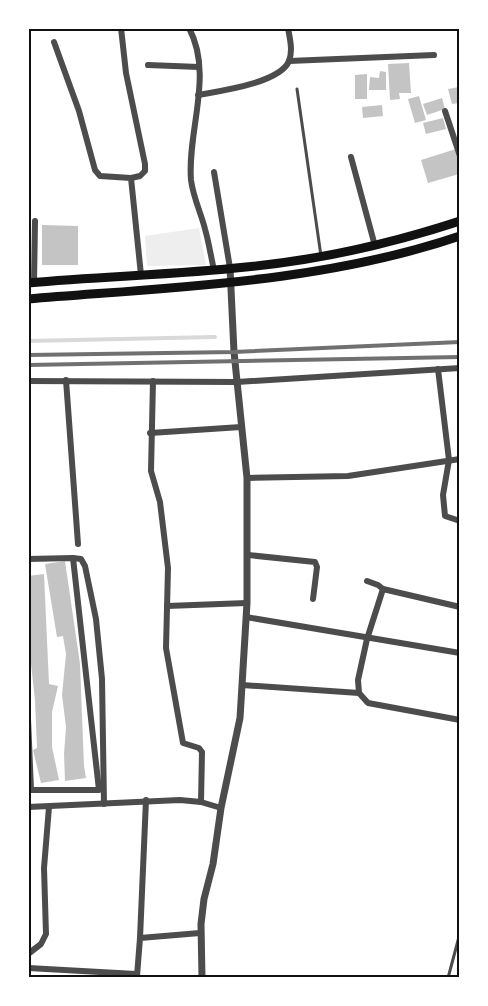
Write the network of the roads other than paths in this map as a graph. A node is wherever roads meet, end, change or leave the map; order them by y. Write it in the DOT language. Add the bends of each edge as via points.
graph roads {
  1 [pos="121,28"];
  2 [pos="189,28"];
  3 [pos="288,28"];
  4 [pos="54,42"];
  5 [pos="434,55"];
  6 [pos="289,61"];
  7 [pos="147,65"];
  8 [pos="199,67"];
  9 [pos="297,89"];
  10 [pos="198,95"];
  11 [pos="445,111"];
  12 [pos="459,156"];
  13 [pos="351,157"];
  14 [pos="214,172"];
  15 [pos="132,178"];
  16 [pos="36,221"];
  17 [pos="459,221"];
  18 [pos="459,236"];
  19 [pos="375,246"];
  20 [pos="321,256"];
  21 [pos="230,268"];
  22 [pos="214,270"];
  23 [pos="141,275"];
  24 [pos="231,282"];
  25 [pos="31,283"];
  26 [pos="28,298"];
  27 [pos="459,368"];
  28 [pos="438,369"];
  29 [pos="66,380"];
  30 [pos="28,381"];
  31 [pos="153,381"];
  32 [pos="237,382"];
  33 [pos="241,427"];
  34 [pos="150,433"];
  35 [pos="459,459"];
  36 [pos="449,460"];
  37 [pos="247,478"];
  38 [pos="459,521"];
  39 [pos="78,544"];
  40 [pos="248,555"];
  41 [pos="73,558"];
  42 [pos="28,559"];
  43 [pos="367,581"];
  44 [pos="383,589"];
  45 [pos="313,599"];
  46 [pos="247,603"];
  47 [pos="167,606"];
  48 [pos="459,607"];
  49 [pos="246,618"];
  50 [pos="367,639"];
  51 [pos="459,653"];
  52 [pos="242,685"];
  53 [pos="359,693"];
  54 [pos="28,719"];
  55 [pos="459,720"];
  56 [pos="30,790"];
  57 [pos="146,800"];
  58 [pos="201,802"];
  59 [pos="104,804"];
  60 [pos="28,807"];
  61 [pos="49,807"];
  62 [pos="221,808"];
  63 [pos="200,933"];
  64 [pos="459,933"];
  65 [pos="140,938"];
  66 [pos="28,954"];
  67 [pos="28,968"];
  68 [pos="137,976"];
  69 [pos="202,978"];
  70 [pos="448,978"];
  1 -- 15 [label="street" via="146,171"];
  2 -- 8 [label="street"];
  3 -- 6 [label="street"];
  4 -- 15 [label="street" via="95,170 100,176"];
  5 -- 6 [label="street"];
  6 -- 10 [label="street" via="280,71 248,85"];
  7 -- 8 [label="street"];
  8 -- 10 [label="street"];
  9 -- 20 [label="lane"];
  10 -- 22 [label="street" via="191,146 192,183"];
  11 -- 12 [label="street"];
  13 -- 19 [label="street"];
  14 -- 21 [label="street"];
  15 -- 23 [label="street"];
  16 -- 25 [label="street"];
  17 -- 19 [label="highway"];
  18 -- 24 [label="highway" via="347,266"];
  19 -- 20 [label="highway"];
  20 -- 21 [label="highway"];
  21 -- 22 [label="highway"];
  21 -- 24 [label="street"];
  22 -- 23 [label="highway"];
  23 -- 25 [label="highway"];
  24 -- 26 [label="highway"];
  24 -- 32 [label="street"];
  27 -- 28 [label="street"];
  28 -- 32 [label="street"];
  28 -- 36 [label="street"];
  29 -- 30 [label="street"];
  29 -- 31 [label="street"];
  29 -- 39 [label="street"];
  31 -- 32 [label="street"];
  31 -- 34 [label="street"];
  32 -- 33 [label="street"];
  33 -- 34 [label="street"];
  33 -- 37 [label="street"];
  34 -- 47 [label="street" via="151,471 160,502 168,568"];
  35 -- 36 [label="street"];
  36 -- 37 [label="street" via="368,474"];
  36 -- 38 [label="street" via="444,511 445,516"];
  37 -- 40 [label="street"];
  40 -- 45 [label="street" via="315,562 318,567"];
  40 -- 46 [label="street"];
  41 -- 42 [label="street"];
  41 -- 56 [label="street" via="99,790"];
  41 -- 59 [label="street" via="81,559 85,566 96,619 102,679"];
  43 -- 44 [label="street"];
  44 -- 48 [label="street"];
  44 -- 50 [label="street"];
  46 -- 47 [label="street"];
  46 -- 49 [label="street"];
  47 -- 58 [label="street" via="166,648 183,743 202,752"];
  49 -- 50 [label="street"];
  49 -- 52 [label="street"];
  50 -- 51 [label="street"];
  50 -- 53 [label="street"];
  52 -- 53 [label="street"];
  52 -- 62 [label="street" via="240,718"];
  53 -- 55 [label="street" via="368,703"];
  54 -- 56 [label="street"];
  57 -- 58 [label="street"];
  57 -- 59 [label="street"];
  57 -- 65 [label="street"];
  58 -- 62 [label="street"];
  59 -- 61 [label="street"];
  60 -- 61 [label="street"];
  61 -- 66 [label="street" via="44,868 46,934"];
  62 -- 63 [label="street"];
  63 -- 65 [label="street"];
  63 -- 69 [label="street"];
  64 -- 70 [label="lane"];
  65 -- 68 [label="street"];
  67 -- 68 [label="street"];
}
